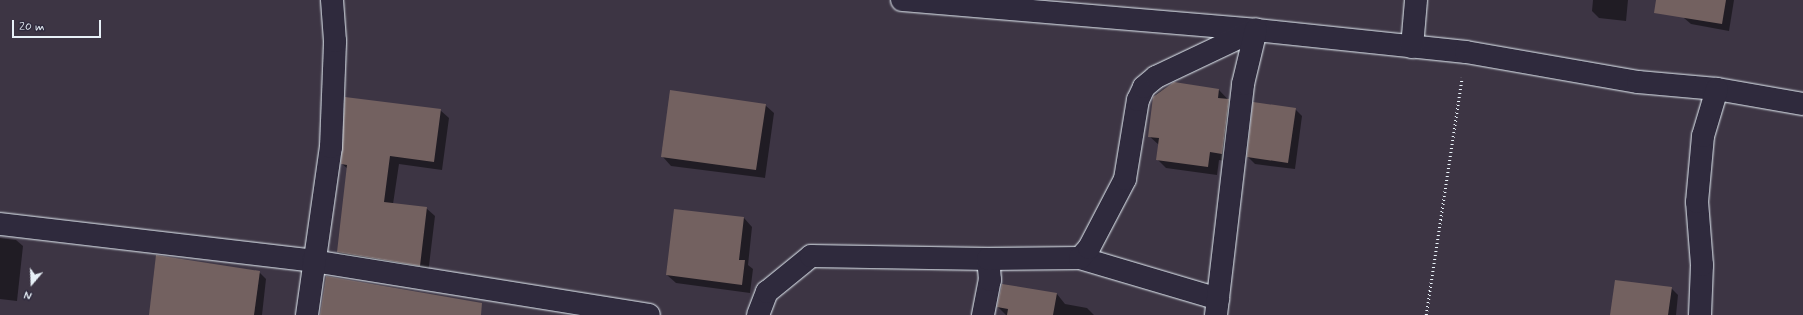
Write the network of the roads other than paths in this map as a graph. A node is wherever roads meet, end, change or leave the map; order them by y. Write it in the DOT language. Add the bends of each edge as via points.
graph roads {
  1 [pos="332,0"];
  2 [pos="902,0"];
  3 [pos="1416,0"];
  4 [pos="1256,30"];
  5 [pos="1412,47"];
  6 [pos="1717,89"];
  7 [pos="1803,104"];
  8 [pos="0,224"];
  9 [pos="1080,258"];
  10 [pos="988,259"];
  11 [pos="313,261"];
  12 [pos="1217,307"];
  13 [pos="307,315"];
  14 [pos="649,315"];
  15 [pos="758,315"];
  16 [pos="983,315"];
  17 [pos="1700,315"];
  1 -- 11 [label="street" via="335,41 331,147"];
  2 -- 4 [label="street"];
  3 -- 5 [label="street"];
  4 -- 5 [label="street"];
  4 -- 9 [label="street" via="1156,77 1144,87 1138,100 1125,179 1109,216"];
  4 -- 12 [label="street" via="1243,84"];
  5 -- 6 [label="street" via="1466,52 1638,82"];
  6 -- 7 [label="street"];
  6 -- 17 [label="street" via="1703,136 1696,202 1702,265"];
  8 -- 11 [label="street"];
  9 -- 10 [label="street"];
  9 -- 12 [label="street"];
  10 -- 15 [label="street" via="811,256 767,292"];
  10 -- 16 [label="street" via="990,280"];
  11 -- 13 [label="street"];
  11 -- 14 [label="street"];
}
